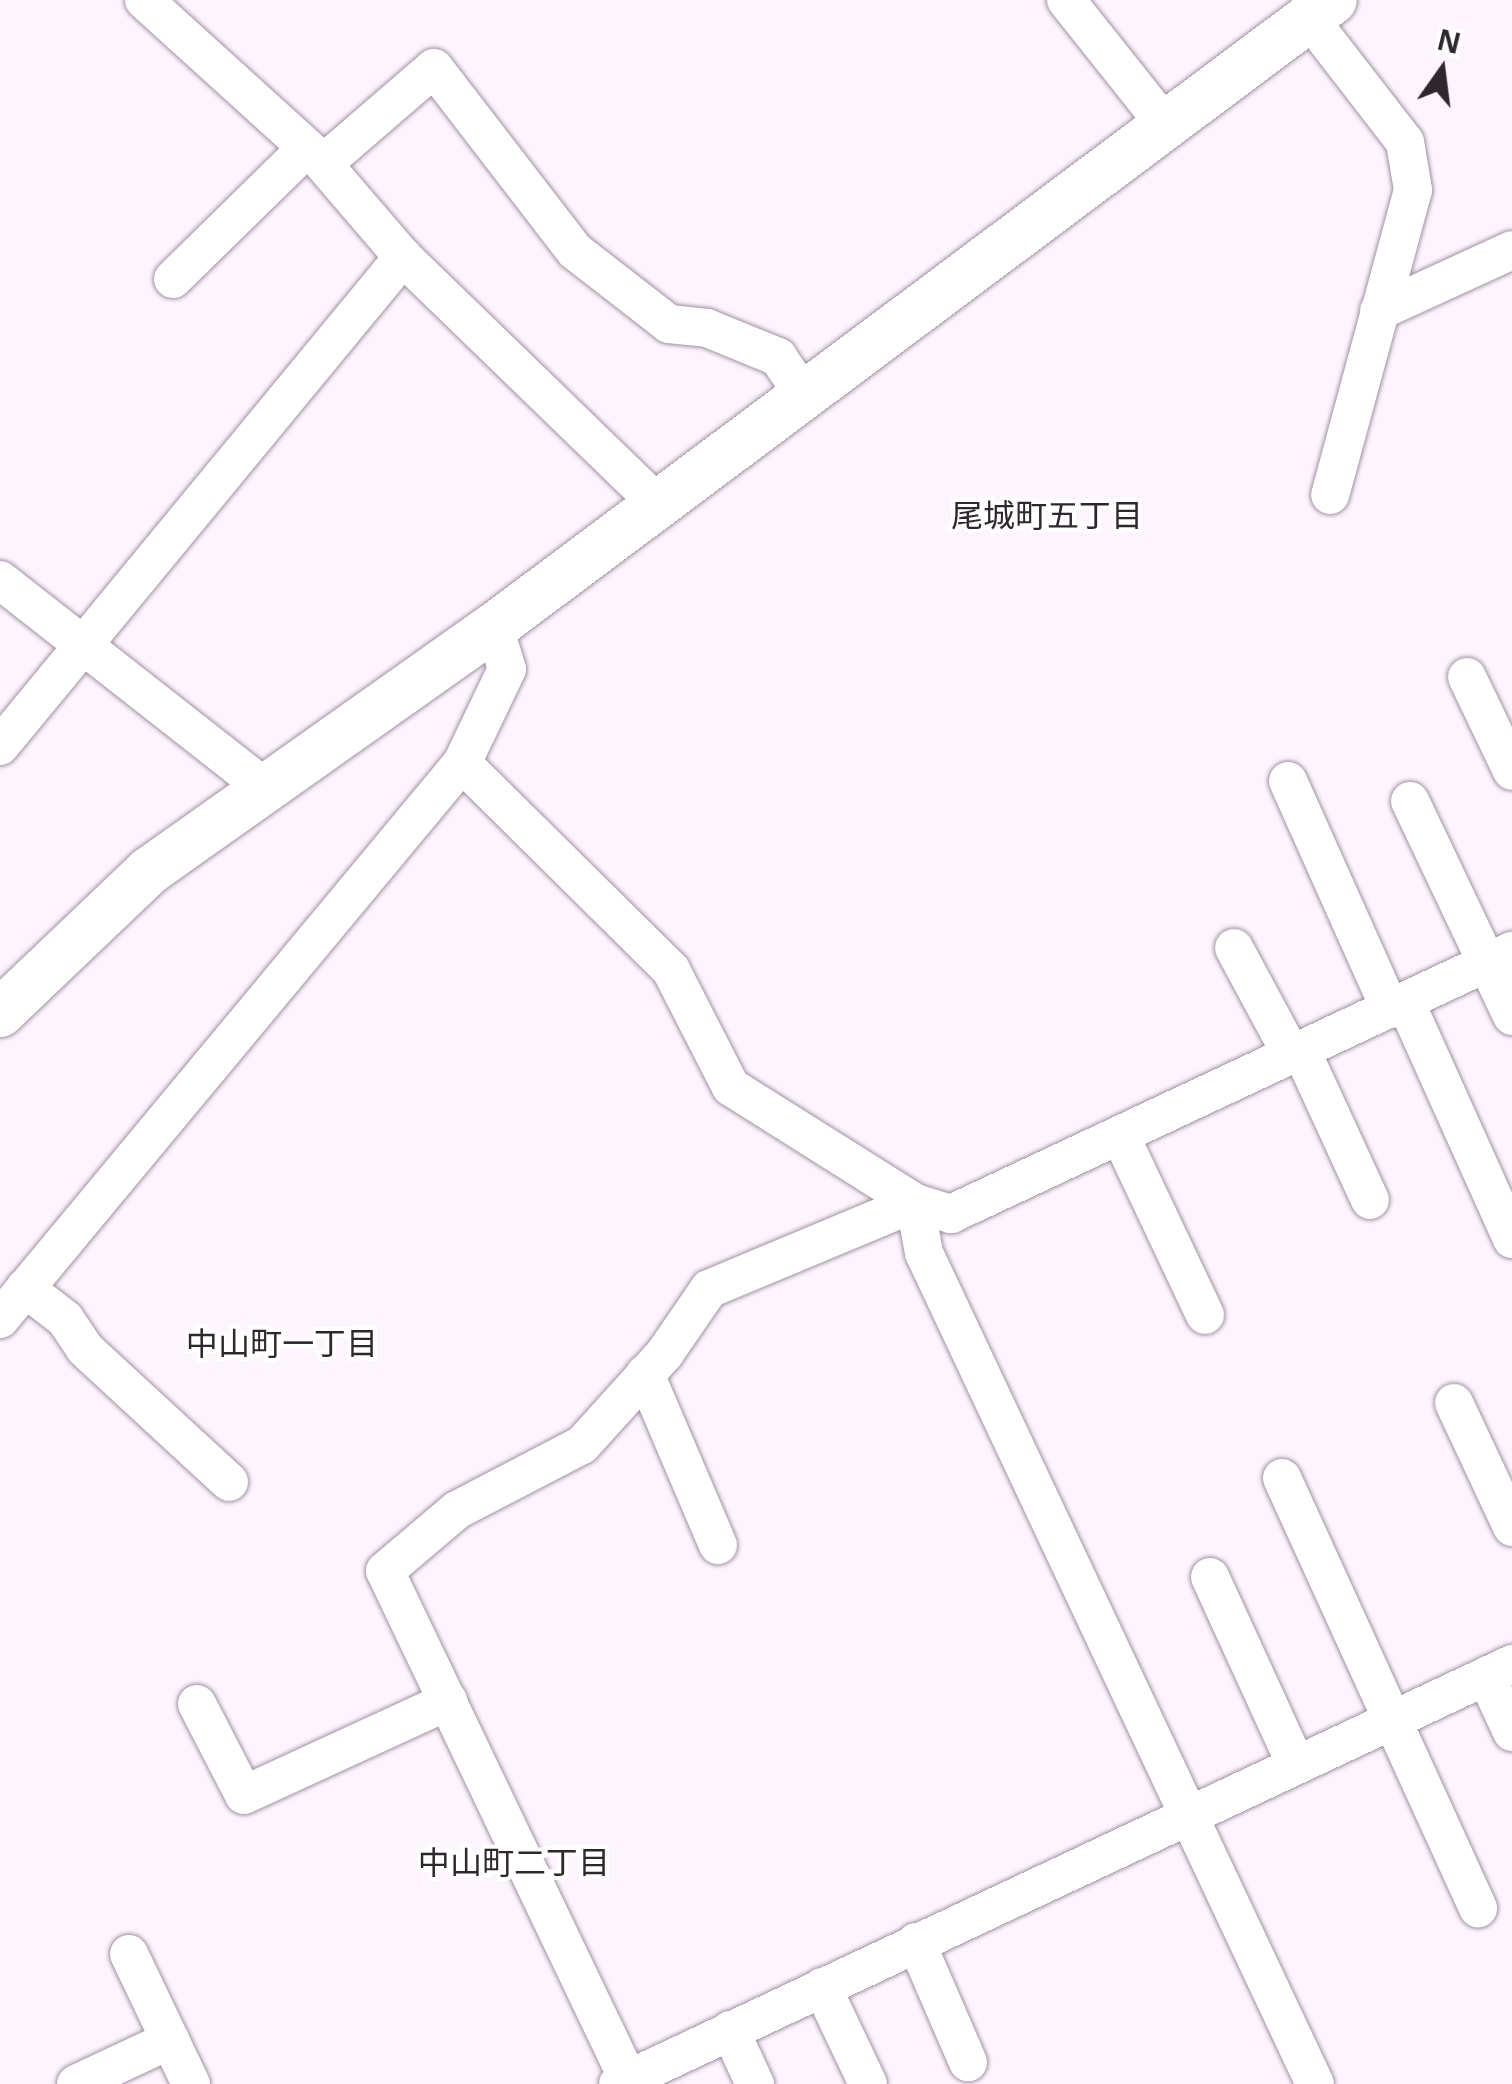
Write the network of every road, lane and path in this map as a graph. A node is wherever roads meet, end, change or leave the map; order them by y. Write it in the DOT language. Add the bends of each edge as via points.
graph roads {
  1 [pos="144,0"];
  2 [pos="1066,0"];
  3 [pos="1321,9"];
  4 [pos="1164,123"];
  5 [pos="316,156"];
  6 [pos="1512,250"];
  7 [pos="403,258"];
  8 [pos="174,279"];
  9 [pos="1380,311"];
  10 [pos="803,394"];
  11 [pos="1330,495"];
  12 [pos="656,503"];
  13 [pos="0,580"];
  14 [pos="494,627"];
  15 [pos="82,644"];
  16 [pos="1467,677"];
  17 [pos="0,746"];
  18 [pos="462,763"];
  19 [pos="1512,772"];
  20 [pos="1288,781"];
  21 [pos="267,788"];
  22 [pos="1410,801"];
  23 [pos="1234,948"];
  24 [pos="1500,957"];
  25 [pos="1397,1005"];
  26 [pos="0,1013"];
  27 [pos="1512,1016"];
  28 [pos="1296,1052"];
  29 [pos="1120,1135"];
  30 [pos="1370,1200"];
  31 [pos="915,1203"];
  32 [pos="1512,1240"];
  33 [pos="25,1288"];
  34 [pos="1205,1314"];
  35 [pos="0,1319"];
  36 [pos="646,1374"];
  37 [pos="1454,1403"];
  38 [pos="1282,1478"];
  39 [pos="228,1482"];
  40 [pos="1512,1527"];
  41 [pos="718,1545"];
  42 [pos="1210,1578"];
  43 [pos="1499,1670"];
  44 [pos="448,1701"];
  45 [pos="197,1704"];
  46 [pos="1390,1722"];
  47 [pos="1512,1732"];
  48 [pos="1296,1765"];
  49 [pos="1190,1815"];
  50 [pos="1478,1908"];
  51 [pos="916,1942"];
  52 [pos="130,1954"];
  53 [pos="822,1987"];
  54 [pos="730,2030"];
  55 [pos="170,2040"];
  56 [pos="968,2062"];
  57 [pos="633,2080"];
  58 [pos="76,2084"];
  59 [pos="191,2084"];
  60 [pos="755,2084"];
  61 [pos="868,2084"];
  62 [pos="1316,2084"];
  1 -- 5 [label="street"];
  2 -- 4 [label="street"];
  3 -- 4 [label="street"];
  3 -- 9 [label="street" via="1405,142 1413,190"];
  4 -- 10 [label="street"];
  5 -- 7 [label="street"];
  5 -- 8 [label="street"];
  5 -- 10 [label="street" via="434,68 575,251 669,324 706,328 778,356"];
  6 -- 9 [label="street"];
  7 -- 12 [label="street"];
  7 -- 15 [label="street"];
  9 -- 11 [label="street"];
  10 -- 12 [label="street"];
  12 -- 14 [label="street"];
  13 -- 15 [label="street"];
  14 -- 18 [label="street" via="507,669"];
  14 -- 21 [label="street"];
  15 -- 17 [label="street"];
  15 -- 21 [label="street"];
  16 -- 19 [label="street"];
  18 -- 31 [label="street" via="671,970 731,1087"];
  18 -- 33 [label="street"];
  20 -- 25 [label="street"];
  21 -- 26 [label="street" via="149,872"];
  22 -- 24 [label="street"];
  23 -- 28 [label="street"];
  24 -- 25 [label="street"];
  24 -- 27 [label="street"];
  25 -- 28 [label="street"];
  25 -- 32 [label="street"];
  28 -- 29 [label="street"];
  28 -- 30 [label="street"];
  29 -- 31 [label="street" via="951,1214"];
  29 -- 34 [label="street"];
  31 -- 36 [label="street" via="709,1289"];
  31 -- 49 [label="street" via="924,1253"];
  33 -- 35 [label="street"];
  33 -- 39 [label="street" via="65,1319 85,1349"];
  36 -- 41 [label="street"];
  36 -- 44 [label="street" via="582,1446 458,1510 386,1571"];
  37 -- 40 [label="street"];
  38 -- 46 [label="street"];
  42 -- 48 [label="street"];
  43 -- 46 [label="street"];
  43 -- 47 [label="street"];
  44 -- 45 [label="street" via="244,1796"];
  44 -- 57 [label="street"];
  46 -- 48 [label="street"];
  46 -- 50 [label="street"];
  48 -- 49 [label="street"];
  49 -- 51 [label="street"];
  49 -- 62 [label="street"];
  51 -- 53 [label="street"];
  51 -- 56 [label="street"];
  52 -- 55 [label="street"];
  53 -- 54 [label="street"];
  53 -- 61 [label="street"];
  54 -- 57 [label="street"];
  54 -- 60 [label="street"];
  55 -- 58 [label="street"];
  55 -- 59 [label="street"];
}
